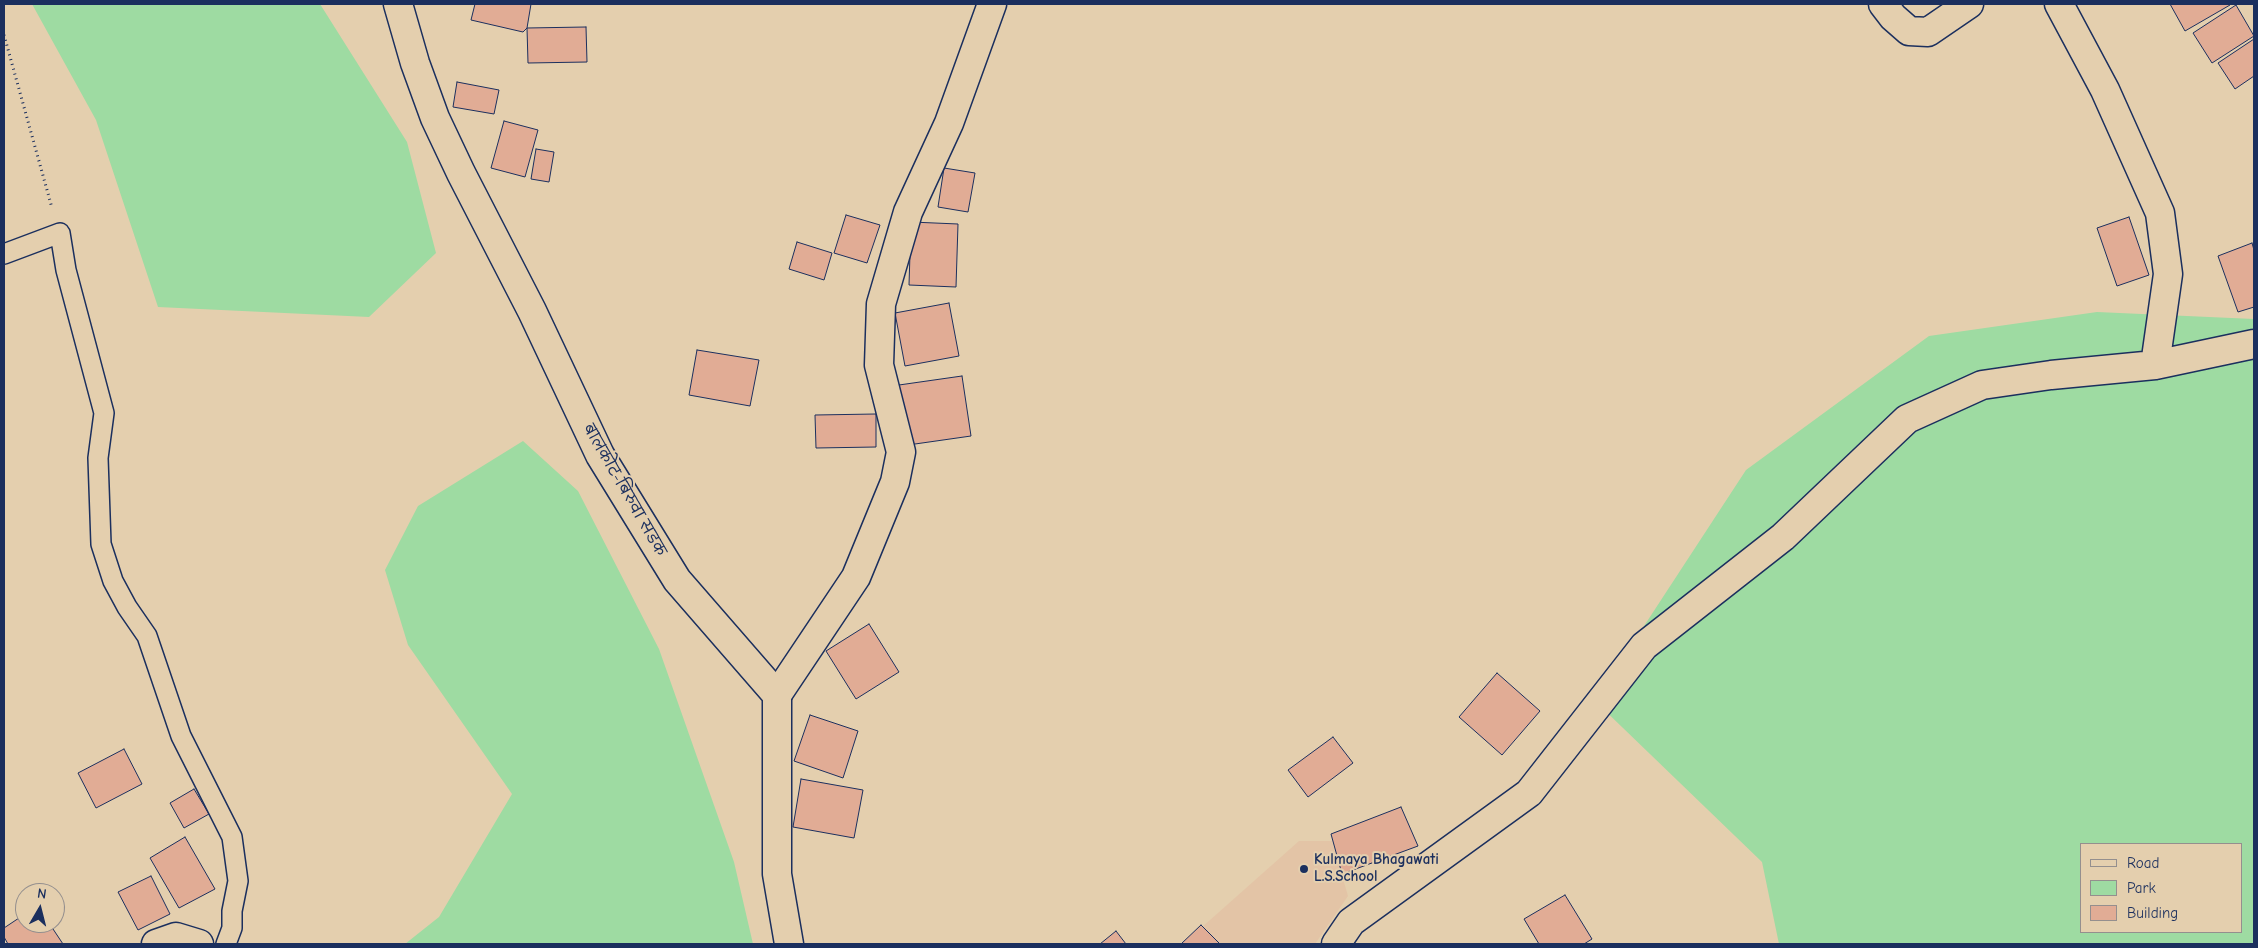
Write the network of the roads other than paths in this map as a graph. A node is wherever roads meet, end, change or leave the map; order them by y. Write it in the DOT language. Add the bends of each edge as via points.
graph roads {
  1 [pos="398,4"];
  2 [pos="992,4"];
  3 [pos="1884,4"];
  4 [pos="1969,4"];
  5 [pos="2059,4"];
  6 [pos="4,254"];
  7 [pos="2254,344"];
  8 [pos="2155,365"];
  9 [pos="777,695"];
  10 [pos="156,944"];
  11 [pos="199,944"];
  12 [pos="226,944"];
  13 [pos="789,944"];
  14 [pos="1336,944"];
  1 -- 9 [label="street, बालकोट-बिरुवा सडक" via="435,118 600,454 677,580"];
  2 -- 9 [label="street" via="949,123 908,212 881,304 879,365 902,452 895,482 856,577"];
  3 -- 4 [label="street" via="1909,31 1928,32"];
  5 -- 8 [label="street" via="2105,90 2160,213 2168,274"];
  6 -- 12 [label="lane" via="60,233 66,270 104,413 98,458 101,544 113,581 147,636 181,736 232,837 238,881 232,928"];
  7 -- 8 [label="street"];
  8 -- 14 [label="street" via="1982,385 1907,419 1783,537 1644,646 1530,793 1351,922"];
  9 -- 13 [label="street" via="777,874"];
  10 -- 11 [label="street" via="176,937"];
}
